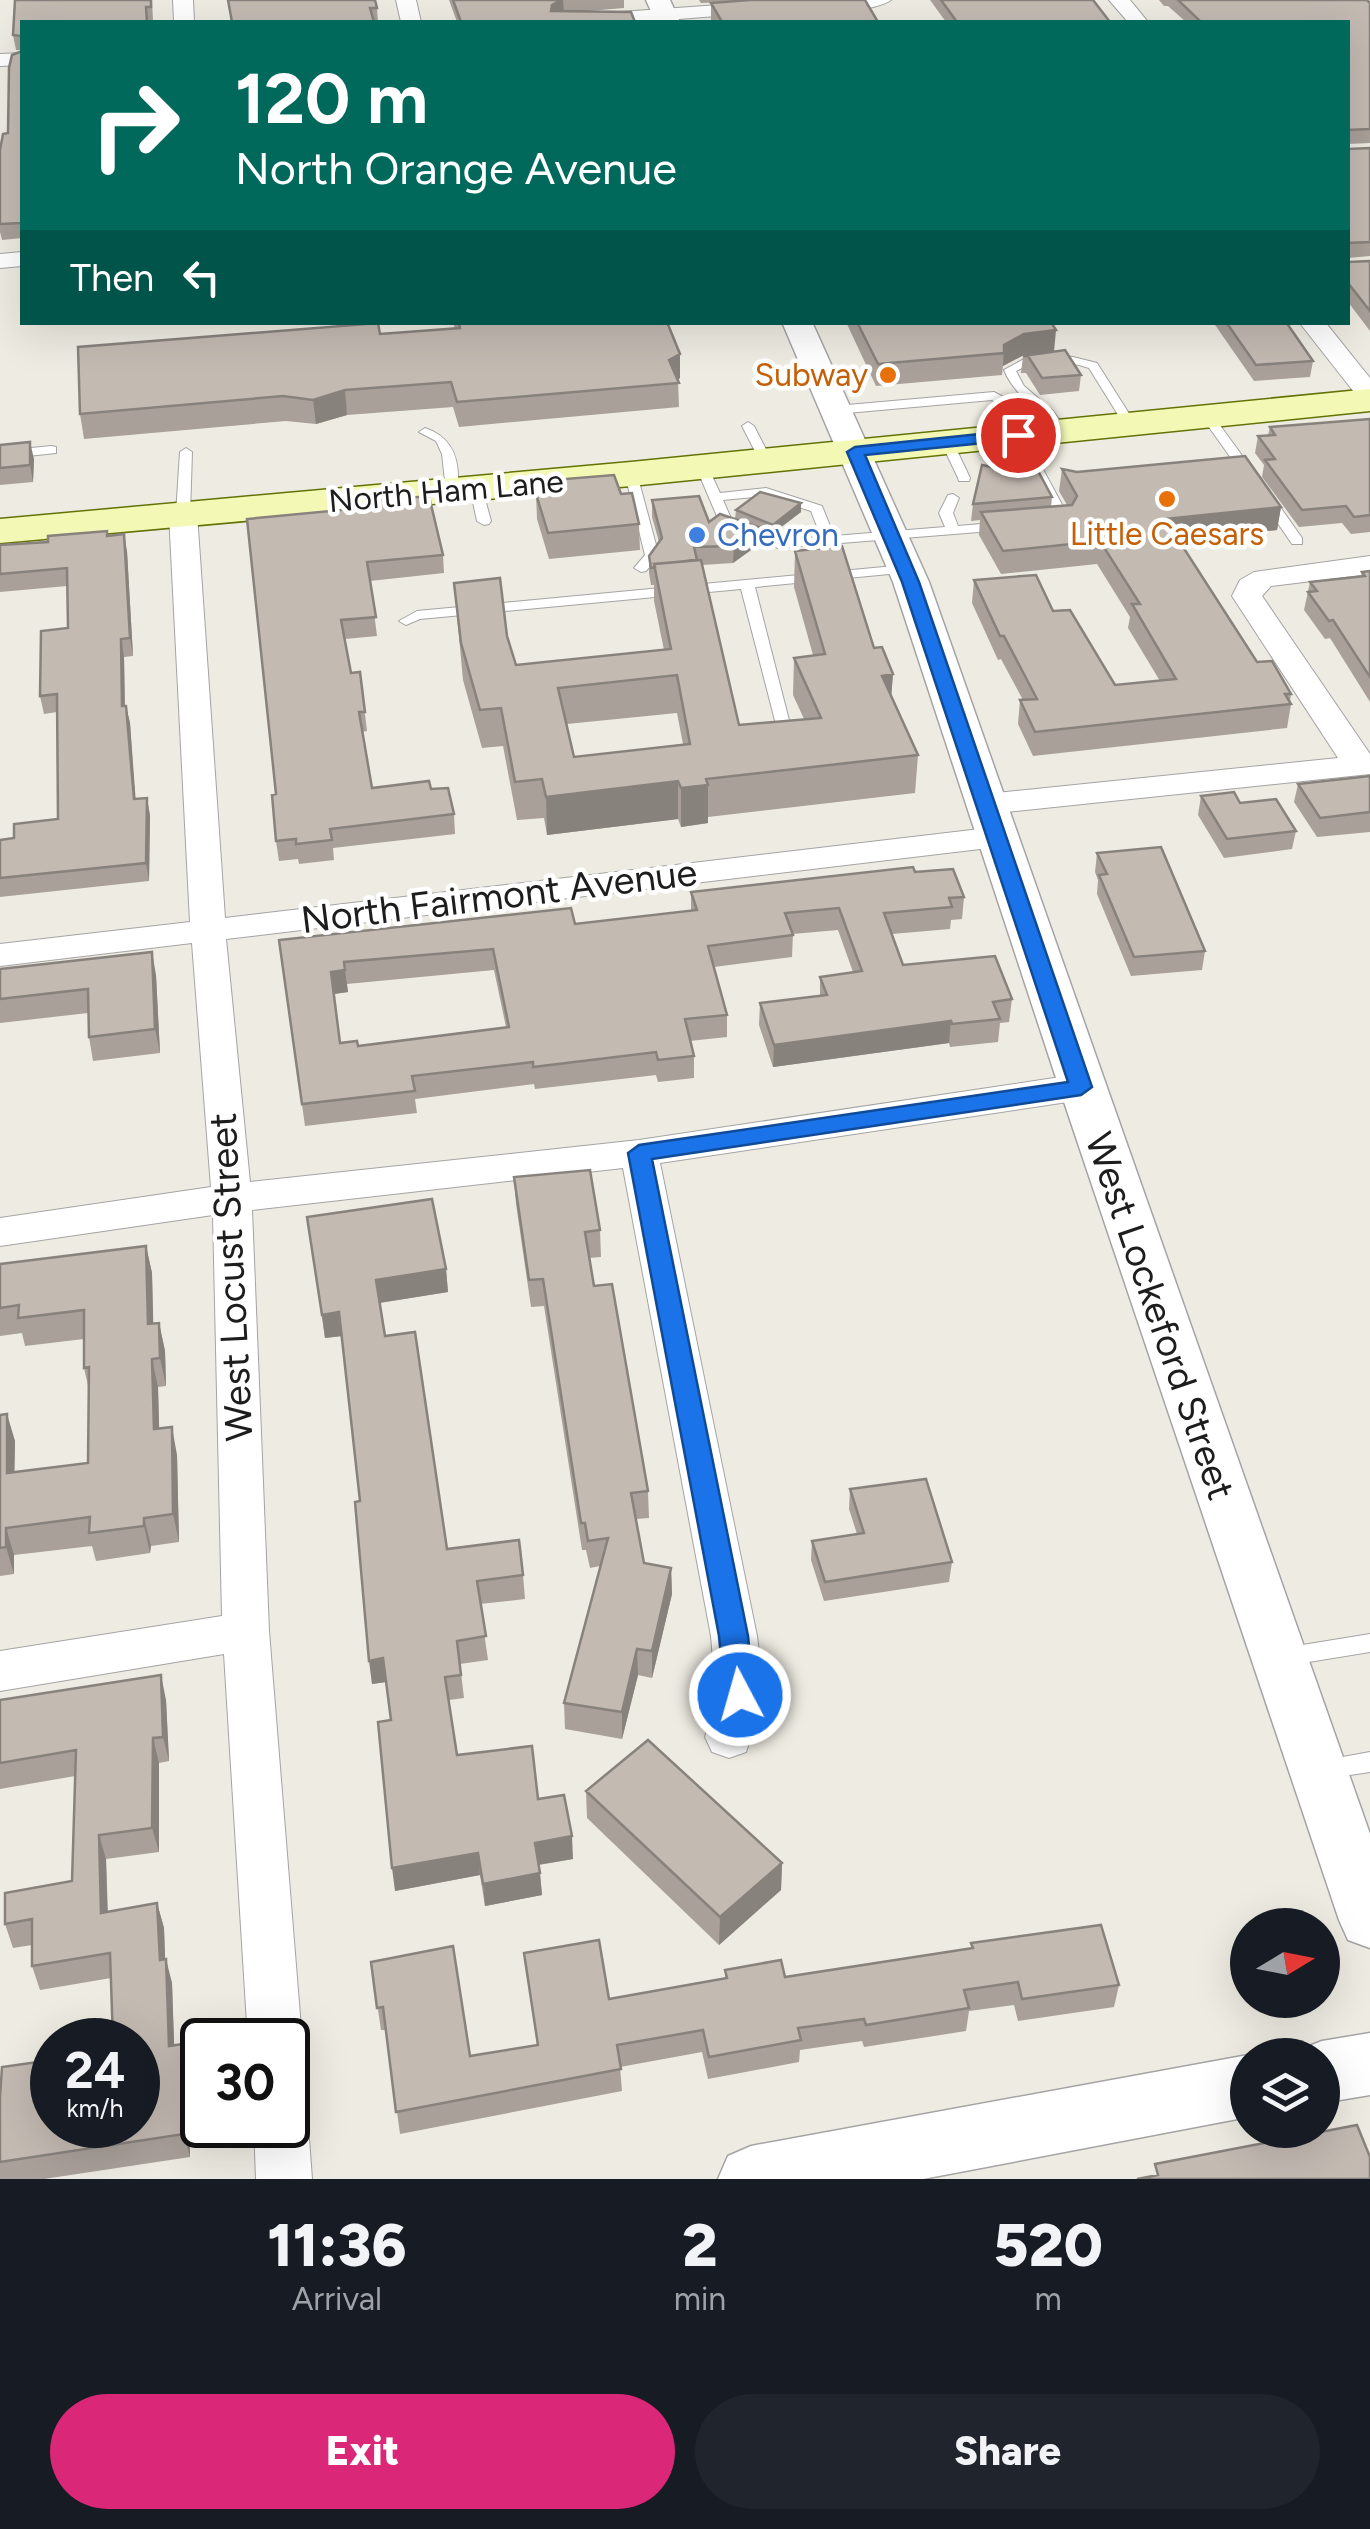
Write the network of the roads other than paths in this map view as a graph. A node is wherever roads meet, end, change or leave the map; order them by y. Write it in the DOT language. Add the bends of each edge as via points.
graph roads {
  1 [pos="1119,0"];
  2 [pos="890,4"];
  3 [pos="664,13"];
  4 [pos="586,20"];
  5 [pos="1136,20"];
  6 [pos="798,325"];
  7 [pos="1313,325"];
  8 [pos="1370,397"];
  9 [pos="836,410"];
  10 [pos="1207,416"];
  11 [pos="1129,424"];
  12 [pos="748,426"];
  13 [pos="1061,430"];
  14 [pos="425,432"];
  15 [pos="1020,435"];
  16 [pos="947,442"];
  17 [pos="52,450"];
  18 [pos="186,452"];
  19 [pos="855,452"];
  20 [pos="0,455"];
  21 [pos="766,461"];
  22 [pos="630,474"];
  23 [pos="964,478"];
  24 [pos="708,482"];
  25 [pos="953,498"];
  26 [pos="471,500"];
  27 [pos="183,514"];
  28 [pos="1046,522"];
  29 [pos="1028,524"];
  30 [pos="954,531"];
  31 [pos="0,532"];
  32 [pos="829,541"];
  33 [pos="1297,541"];
  34 [pos="898,552"];
  35 [pos="1370,565"];
  36 [pos="640,568"];
  37 [pos="747,584"];
  38 [pos="406,621"];
  39 [pos="786,736"];
  40 [pos="1365,765"];
  41 [pos="992,821"];
  42 [pos="208,931"];
  43 [pos="0,954"];
  44 [pos="1081,1087"];
  45 [pos="639,1153"];
  46 [pos="232,1198"];
  47 [pos="0,1232"];
  48 [pos="246,1631"];
  49 [pos="1370,1643"];
  50 [pos="1279,1658"];
  51 [pos="0,1670"];
  52 [pos="729,1736"];
  53 [pos="1370,1762"];
  54 [pos="1318,1770"];
  55 [pos="1370,1920"];
  56 [pos="273,2018"];
  57 [pos="1370,2064"];
  58 [pos="1340,2069"];
  59 [pos="1230,2089"];
  60 [pos="282,2148"];
  61 [pos="284,2179"];
  62 [pos="751,2179"];
  1 -- 5 [label="street"];
  2 -- 3 [label="street"];
  3 -- 4 [label="street"];
  6 -- 9 [label="street, West Lockeford Street"];
  7 -- 8 [label="street"];
  8 -- 10 [label="main road, North Ham Lane"];
  9 -- 15 [label="lane" via="994,396"];
  9 -- 19 [label="street, West Lockeford Street"];
  10 -- 11 [label="main road, North Ham Lane"];
  10 -- 33 [label="lane"];
  11 -- 13 [label="main road, North Ham Lane"];
  11 -- 13 [label="lane" via="1093,366 1060,359 1019,363 1010,370 1016,388"];
  12 -- 21 [label="lane"];
  13 -- 15 [label="main road, North Ham Lane"];
  14 -- 26 [label="lane" via="441,439"];
  15 -- 16 [label="main road, North Ham Lane"];
  15 -- 28 [label="lane" via="1064,521"];
  16 -- 19 [label="main road, North Ham Lane"];
  16 -- 23 [label="lane"];
  17 -- 20 [label="lane"];
  18 -- 27 [label="lane"];
  19 -- 21 [label="main road, North Ham Lane"];
  19 -- 34 [label="street, West Lockeford Street"];
  21 -- 24 [label="main road, North Ham Lane"];
  22 -- 24 [label="main road, North Ham Lane"];
  22 -- 26 [label="main road, North Ham Lane"];
  22 -- 36 [label="lane" via="652,556"];
  24 -- 32 [label="lane" via="817,509"];
  24 -- 32 [label="lane" via="727,525 765,541"];
  25 -- 30 [label="lane" via="946,513"];
  26 -- 27 [label="main road, North Ham Lane"];
  27 -- 31 [label="main road, North Ham Lane"];
  27 -- 42 [label="street, West Locust Street"];
  29 -- 30 [label="lane"];
  30 -- 34 [label="lane"];
  32 -- 34 [label="lane"];
  34 -- 37 [label="lane"];
  34 -- 41 [label="street, West Lockeford Street"];
  35 -- 40 [label="street" via="1264,578 1250,586 1248,596"];
  37 -- 38 [label="lane"];
  37 -- 39 [label="lane"];
  40 -- 41 [label="street, North Fairmont Avenue"];
  41 -- 42 [label="street, North Fairmont Avenue"];
  41 -- 44 [label="street, West Lockeford Street"];
  42 -- 43 [label="street, North Fairmont Avenue"];
  42 -- 46 [label="street, West Locust Street"];
  44 -- 45 [label="street"];
  44 -- 50 [label="street, West Lockeford Street"];
  45 -- 46 [label="street"];
  45 -- 52 [label="street" via="734,1636 740,1695"];
  46 -- 47 [label="street"];
  46 -- 48 [label="street, West Locust Street"];
  48 -- 51 [label="street"];
  48 -- 56 [label="street, West Locust Street"];
  49 -- 50 [label="lane"];
  50 -- 54 [label="street, West Lockeford Street"];
  53 -- 54 [label="lane"];
  54 -- 55 [label="street, West Lockeford Street"];
  57 -- 58 [label="street"];
  59 -- 62 [label="street"];
  60 -- 61 [label="street"];
}
